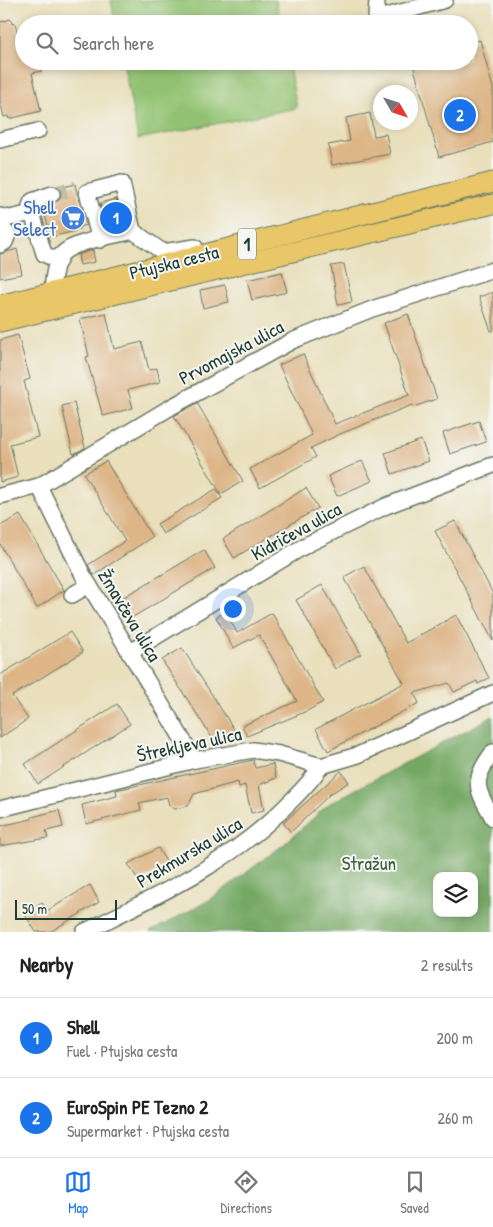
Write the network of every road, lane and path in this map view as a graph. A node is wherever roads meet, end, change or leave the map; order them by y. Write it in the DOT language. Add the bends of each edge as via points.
graph roads {
  1 [pos="377,0"];
  2 [pos="445,0"];
  3 [pos="376,15"];
  4 [pos="391,15"];
  5 [pos="38,131"];
  6 [pos="0,140"];
  7 [pos="493,182"];
  8 [pos="52,194"];
  9 [pos="493,204"];
  10 [pos="32,213"];
  11 [pos="0,216"];
  12 [pos="0,226"];
  13 [pos="133,231"];
  14 [pos="100,240"];
  15 [pos="0,245"];
  16 [pos="221,251"];
  17 [pos="59,261"];
  18 [pos="493,270"];
  19 [pos="52,292"];
  20 [pos="3,302"];
  21 [pos="0,322"];
  22 [pos="493,465"];
  23 [pos="39,486"];
  24 [pos="0,496"];
  25 [pos="89,585"];
  26 [pos="72,595"];
  27 [pos="129,653"];
  28 [pos="493,693"];
  29 [pos="493,752"];
  30 [pos="195,760"];
  31 [pos="321,766"];
  32 [pos="0,808"];
  33 [pos="493,818"];
  34 [pos="84,932"];
  1 -- 3 [label="street"];
  2 -- 4 [label="street"];
  5 -- 6 [label="street"];
  7 -- 16 [label="main road, Ptujska cesta / 1"];
  8 -- 10 [label="street" via="32,200"];
  9 -- 21 [label="main road, Ptujska cesta / 1"];
  10 -- 11 [label="street" via="10,218"];
  10 -- 17 [label="street" via="44,254"];
  12 -- 15 [label="street" via="8,234"];
  13 -- 14 [label="street"];
  13 -- 14 [label="street" via="122,182 82,190"];
  13 -- 16 [label="street" via="163,252 195,247"];
  14 -- 17 [label="street" via="70,247"];
  16 -- 19 [label="main road, Ptujska cesta / 1"];
  17 -- 19 [label="street"];
  18 -- 23 [label="street, Prvomajska ulica" via="372,309 292,341 171,406"];
  19 -- 20 [label="main road, Ptujska cesta / 1"];
  22 -- 27 [label="street, Kidričeva ulica" via="386,506 306,545"];
  23 -- 24 [label="street, Prvomajska ulica"];
  23 -- 25 [label="street, Žmavčeva ulica"];
  25 -- 26 [label="street"];
  25 -- 27 [label="street, Žmavčeva ulica"];
  27 -- 30 [label="street, Žmavčeva ulica"];
  28 -- 31 [label="street" via="358,755"];
  29 -- 33 [label="street" via="479,774 479,792"];
  30 -- 31 [label="street, Štrekljeva ulica" via="252,750"];
  30 -- 32 [label="street, Štrekljeva ulica"];
  31 -- 34 [label="street, Prekmurska ulica" via="310,784 263,830 231,854"];
}
